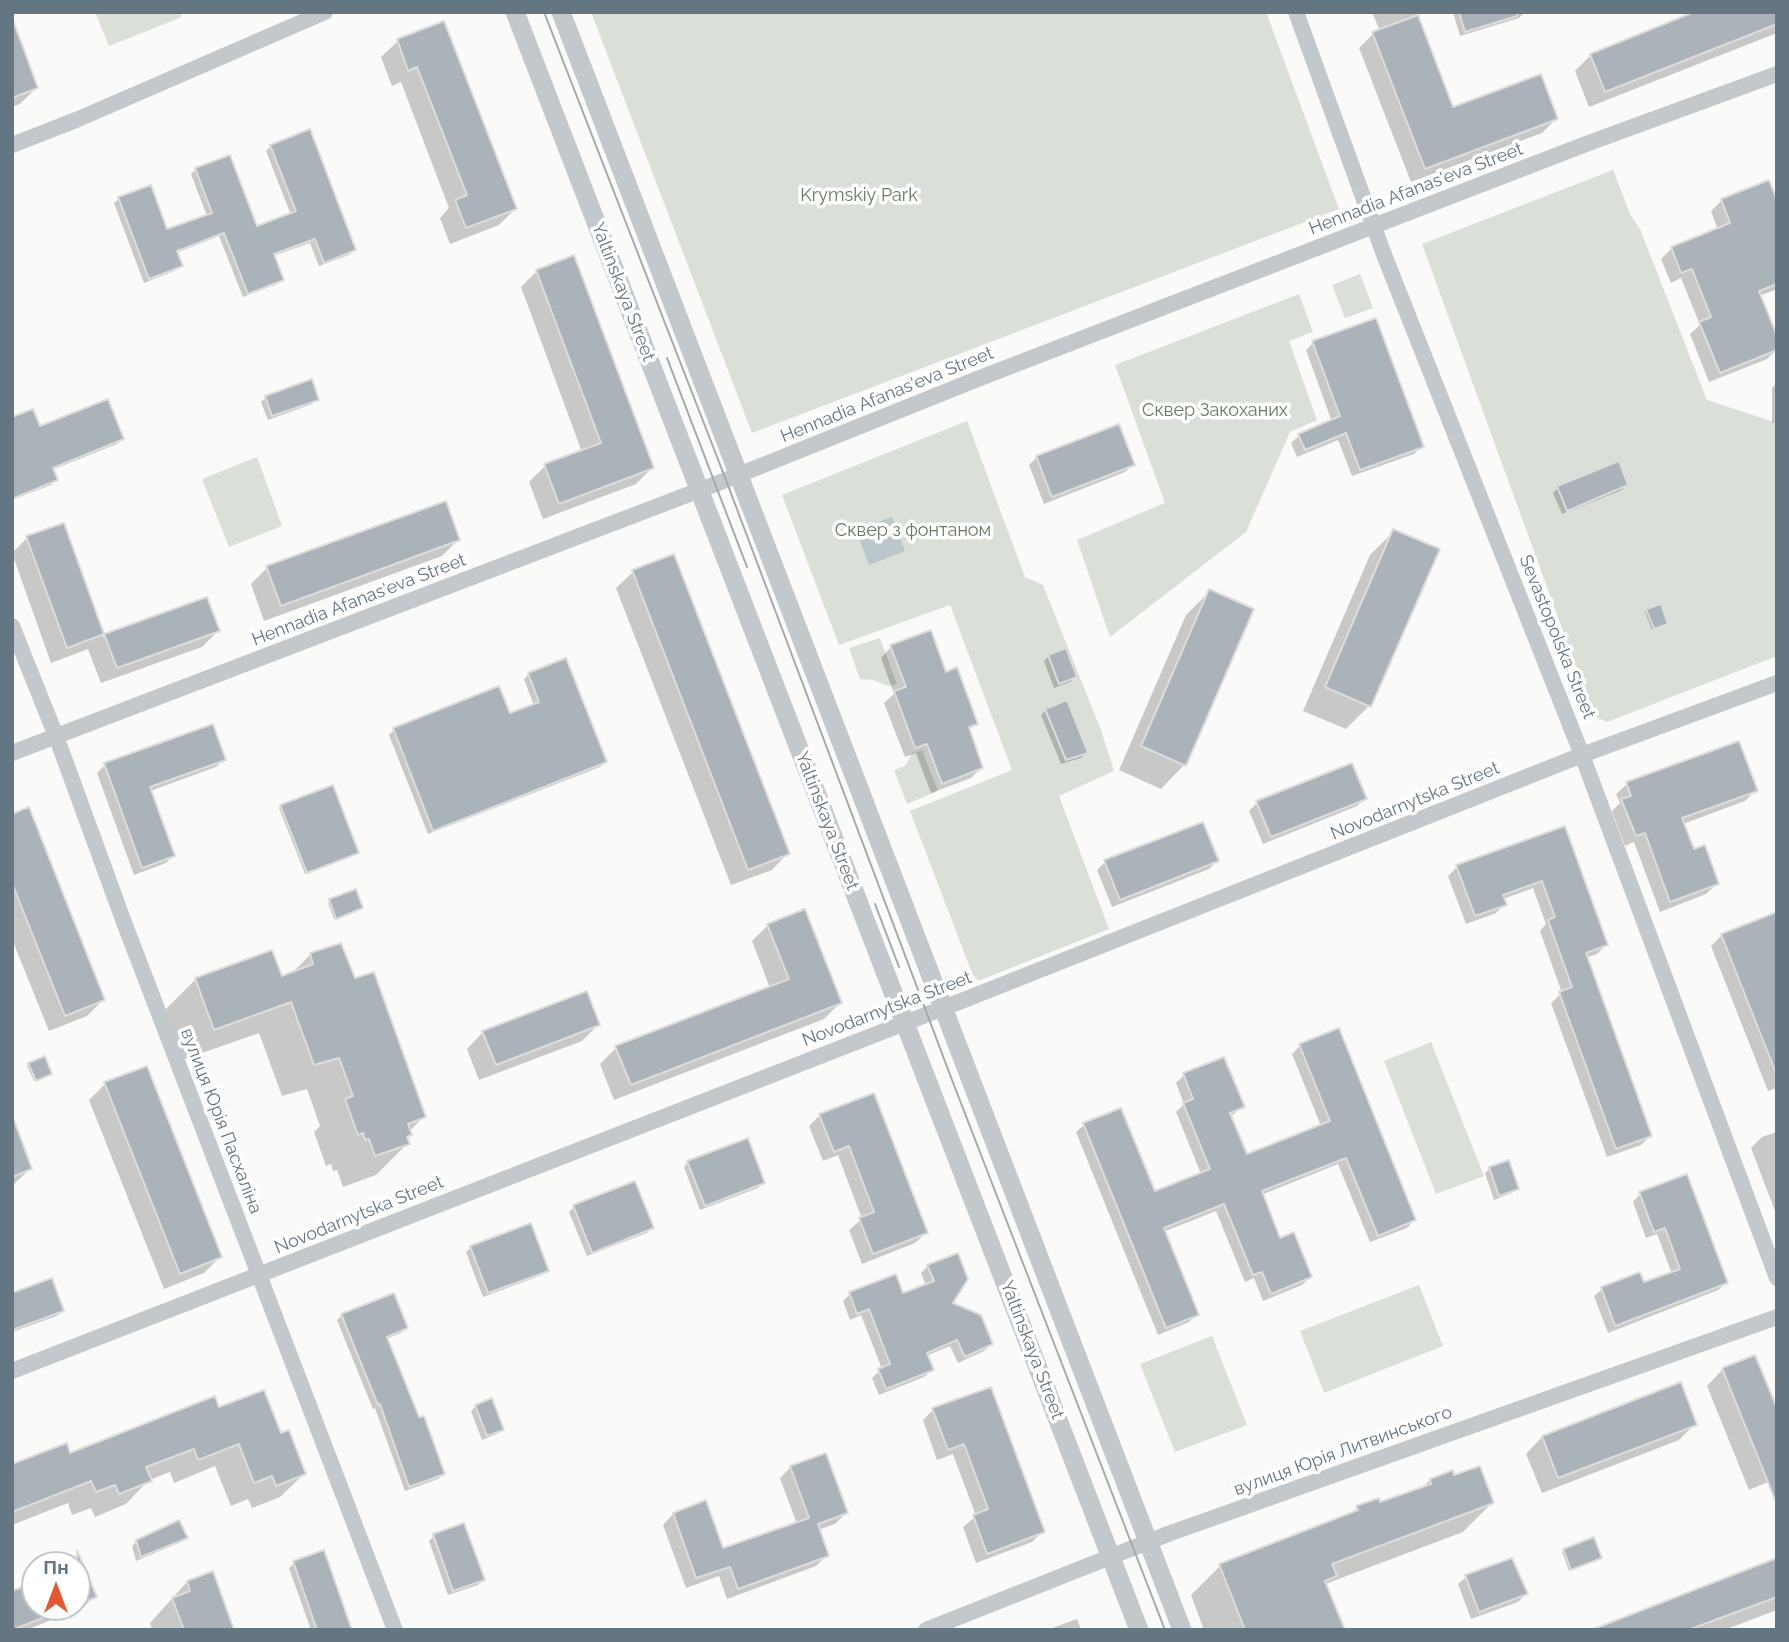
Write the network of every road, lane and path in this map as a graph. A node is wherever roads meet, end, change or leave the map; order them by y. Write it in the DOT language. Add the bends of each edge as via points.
graph roads {
  1 [pos="325,12"];
  2 [pos="515,12"];
  3 [pos="561,12"];
  4 [pos="1296,12"];
  5 [pos="1777,74"];
  6 [pos="12,145"];
  7 [pos="1374,225"];
  8 [pos="738,475"];
  9 [pos="700,489"];
  10 [pos="12,626"];
  11 [pos="1777,684"];
  12 [pos="56,736"];
  13 [pos="12,753"];
  14 [pos="1582,755"];
  15 [pos="943,1008"];
  16 [pos="905,1022"];
  17 [pos="259,1275"];
  18 [pos="1777,1278"];
  19 [pos="1777,1317"];
  20 [pos="12,1371"];
  21 [pos="1147,1542"];
  22 [pos="1111,1555"];
  23 [pos="395,1630"];
  24 [pos="926,1630"];
  25 [pos="1139,1630"];
  26 [pos="1182,1630"];
  1 -- 6 [label="street"];
  2 -- 9 [label="street, Yaltinskaya Street"];
  3 -- 8 [label="street"];
  4 -- 7 [label="street, Sevastopolska Street"];
  5 -- 7 [label="street, Hennadia Afanas'eva Street"];
  7 -- 8 [label="street, Hennadia Afanas'eva Street"];
  7 -- 14 [label="street, Sevastopolska Street"];
  8 -- 9 [label="street, Hennadia Afanas'eva Street"];
  8 -- 15 [label="street"];
  9 -- 12 [label="street, Hennadia Afanas'eva Street"];
  9 -- 16 [label="street, Yaltinskaya Street"];
  10 -- 12 [label="street, вулиця Юрія Пасхаліна"];
  11 -- 14 [label="street, Novodarnytska Street"];
  12 -- 13 [label="street, Hennadia Afanas'eva Street"];
  12 -- 17 [label="street, вулиця Юрія Пасхаліна"];
  14 -- 15 [label="street, Novodarnytska Street"];
  14 -- 18 [label="street, Sevastopolska Street"];
  15 -- 16 [label="street, Novodarnytska Street"];
  15 -- 21 [label="street"];
  16 -- 17 [label="street, Novodarnytska Street"];
  16 -- 22 [label="street, Yaltinskaya Street"];
  17 -- 20 [label="street, Novodarnytska Street"];
  17 -- 23 [label="street, вулиця Юрія Пасхаліна"];
  19 -- 21 [label="street, вулиця Юрія Литвинського"];
  21 -- 22 [label="street, вулиця Юрія Литвинського"];
  21 -- 26 [label="street"];
  22 -- 24 [label="street, вулиця Юрія Литвинського"];
  22 -- 25 [label="street, Yaltinskaya Street"];
}
